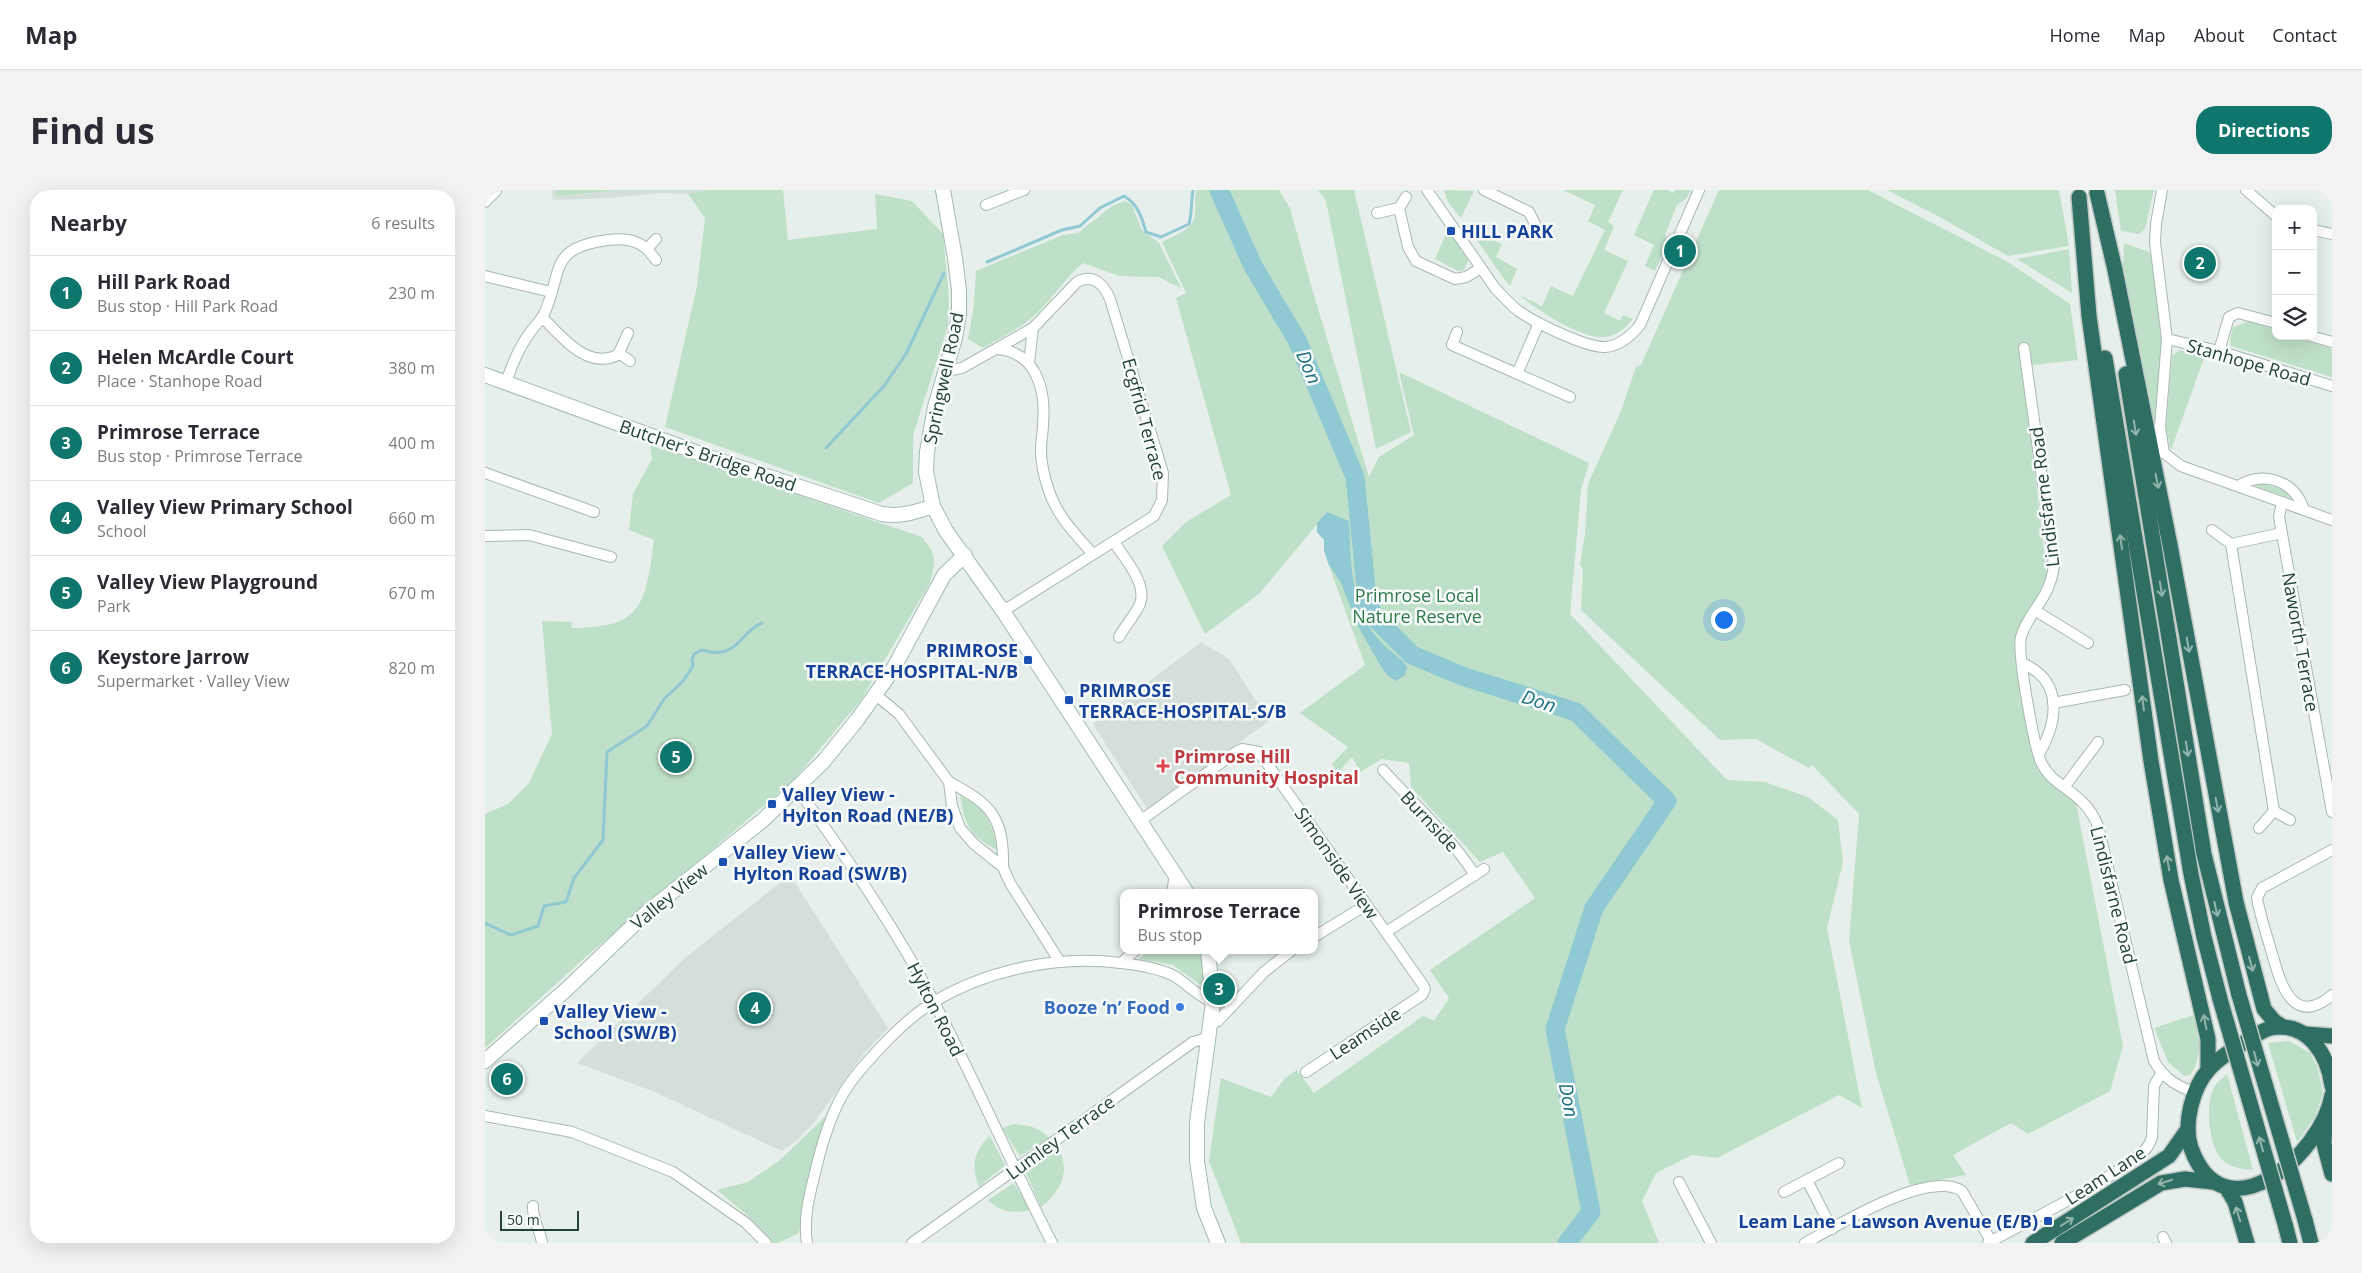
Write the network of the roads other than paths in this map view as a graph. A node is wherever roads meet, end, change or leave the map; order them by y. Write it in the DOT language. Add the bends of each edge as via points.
graph roads {
  1 [pos="943,190"];
  2 [pos="1024,190"];
  3 [pos="1428,190"];
  4 [pos="1484,190"];
  5 [pos="1699,190"];
  6 [pos="2162,190"];
  7 [pos="2246,190"];
  8 [pos="495,191"];
  9 [pos="2097,192"];
  10 [pos="2078,194"];
  11 [pos="1406,197"];
  12 [pos="485,202"];
  13 [pos="986,206"];
  14 [pos="1399,208"];
  15 [pos="1377,213"];
  16 [pos="2272,213"];
  17 [pos="1538,230"];
  18 [pos="2317,231"];
  19 [pos="2332,234"];
  20 [pos="656,239"];
  21 [pos="647,249"];
  22 [pos="656,260"];
  23 [pos="1481,268"];
  24 [pos="485,276"];
  25 [pos="551,292"];
  26 [pos="542,317"];
  27 [pos="2272,322"];
  28 [pos="1539,323"];
  29 [pos="1033,328"];
  30 [pos="1457,332"];
  31 [pos="628,333"];
  32 [pos="2317,338"];
  33 [pos="2167,339"];
  34 [pos="2332,342"];
  35 [pos="2025,348"];
  36 [pos="997,349"];
  37 [pos="2219,351"];
  38 [pos="619,353"];
  39 [pos="630,361"];
  40 [pos="1029,362"];
  41 [pos="946,371"];
  42 [pos="1517,374"];
  43 [pos="485,375"];
  44 [pos="506,382"];
  45 [pos="2332,386"];
  46 [pos="1570,397"];
  47 [pos="485,472"];
  48 [pos="2238,486"];
  49 [pos="2282,502"];
  50 [pos="933,506"];
  51 [pos="2304,510"];
  52 [pos="594,512"];
  53 [pos="2332,520"];
  54 [pos="2212,530"];
  55 [pos="2282,533"];
  56 [pos="485,536"];
  57 [pos="1114,542"];
  58 [pos="2231,544"];
  59 [pos="1093,554"];
  60 [pos="965,555"];
  61 [pos="611,557"];
  62 [pos="1001,608"];
  63 [pos="2036,611"];
  64 [pos="1119,637"];
  65 [pos="2088,643"];
  66 [pos="2022,663"];
  67 [pos="2125,690"];
  68 [pos="876,695"];
  69 [pos="2053,703"];
  70 [pos="2098,742"];
  71 [pos="2039,754"];
  72 [pos="1383,770"];
  73 [pos="949,782"];
  74 [pos="2065,786"];
  75 [pos="797,788"];
  76 [pos="2273,811"];
  77 [pos="2332,812"];
  78 [pos="2289,820"];
  79 [pos="1140,821"];
  80 [pos="2259,828"];
  81 [pos="2332,850"];
  82 [pos="1003,867"];
  83 [pos="1484,869"];
  84 [pos="1175,874"];
  85 [pos="1475,875"];
  86 [pos="1173,889"];
  87 [pos="1184,889"];
  88 [pos="1366,905"];
  89 [pos="1386,932"];
  90 [pos="1318,935"];
  91 [pos="1131,954"];
  92 [pos="1207,954"];
  93 [pos="1287,954"];
  94 [pos="1060,962"];
  95 [pos="1121,963"];
  96 [pos="1424,994"];
  97 [pos="2332,995"];
  98 [pos="934,1002"];
  99 [pos="1213,1002"];
  100 [pos="2283,1027"];
  101 [pos="1211,1030"];
  102 [pos="2299,1033"];
  103 [pos="2332,1036"];
  104 [pos="485,1061"];
  105 [pos="2208,1070"];
  106 [pos="1306,1072"];
  107 [pos="2161,1073"];
  108 [pos="2332,1085"];
  109 [pos="2196,1092"];
  110 [pos="2332,1095"];
  111 [pos="485,1116"];
  112 [pos="2325,1121"];
  113 [pos="2188,1129"];
  114 [pos="1839,1163"];
  115 [pos="1015,1170"];
  116 [pos="2332,1174"];
  117 [pos="1807,1180"];
  118 [pos="1679,1182"];
  119 [pos="2219,1185"];
  120 [pos="1784,1192"];
  121 [pos="533,1206"];
  122 [pos="1832,1229"];
  123 [pos="1990,1242"];
  124 [pos="542,1243"];
  125 [pos="766,1243"];
  126 [pos="807,1243"];
  127 [pos="912,1243"];
  128 [pos="1053,1243"];
  129 [pos="1219,1243"];
  130 [pos="1711,1243"];
  131 [pos="1805,1243"];
  132 [pos="2033,1243"];
  133 [pos="2062,1243"];
  134 [pos="2247,1243"];
  135 [pos="2290,1243"];
  136 [pos="2311,1243"];
  1 -- 41 [label="street, Springwell Road" via="959,290 959,314"];
  2 -- 13 [label="street"];
  3 -- 23 [label="street"];
  4 -- 17 [label="street" via="1529,212"];
  5 -- 28 [label="street" via="1640,325 1625,340 1605,347 1594,346"];
  6 -- 33 [label="street" via="2155,242"];
  7 -- 16 [label="street"];
  8 -- 12 [label="street"];
  9 -- 100 [label="highway, one-way" via="2170,545 2236,902 2264,1008"];
  9 -- 136 [label="highway, one-way, bridge" via="2204,854 2239,995"];
  105 -- 10 [label="highway, one-way" via="2207,1032 2171,880 2151,761 2089,316"];
  135 -- 10 [label="highway, one-way, bridge" via="2220,999 2191,874"];
  11 -- 14 [label="street"];
  14 -- 15 [label="street"];
  14 -- 23 [label="street" via="1408,247 1416,261 1455,279 1466,278"];
  18 -- 19 [label="street"];
  20 -- 21 [label="street"];
  21 -- 22 [label="street"];
  21 -- 25 [label="street" via="639,243 615,239 576,248 559,264"];
  23 -- 28 [label="street" via="1507,302"];
  24 -- 25 [label="street"];
  25 -- 26 [label="street"];
  26 -- 38 [label="street" via="570,345 586,355 603,359"];
  26 -- 44 [label="street" via="514,360"];
  27 -- 37 [label="street" via="2238,312 2232,314"];
  28 -- 42 [label="street"];
  29 -- 36 [label="street"];
  29 -- 40 [label="street"];
  29 -- 57 [label="street, Ecgfrid Terrace" via="1083,279 1099,282 1107,291 1164,481 1157,513"];
  30 -- 42 [label="street" via="1452,345"];
  31 -- 38 [label="street"];
  32 -- 34 [label="street"];
  33 -- 37 [label="street, Stanhope Road"];
  33 -- 48 [label="street" via="2160,436 2164,453 2181,466"];
  35 -- 63 [label="street, Lindisfarne Road" via="2054,565 2048,591"];
  36 -- 40 [label="street" via="1012,350"];
  36 -- 41 [label="street" via="962,368"];
  37 -- 45 [label="street, Stanhope Road"];
  38 -- 39 [label="street"];
  40 -- 59 [label="street" via="1041,396 1044,422 1042,464 1048,488 1063,520"];
  41 -- 50 [label="street, Springwell Road" via="927,452 926,472"];
  42 -- 46 [label="street"];
  43 -- 44 [label="street, Butcher's Bridge Road"];
  44 -- 50 [label="street, Butcher's Bridge Road" via="713,458 882,514 906,515"];
  47 -- 52 [label="street"];
  48 -- 49 [label="street"];
  48 -- 51 [label="street" via="2249,479 2281,482 2301,498"];
  49 -- 51 [label="street"];
  49 -- 55 [label="street, Naworth Terrace" via="2279,517"];
  50 -- 60 [label="street, Springwell Road" via="942,525"];
  51 -- 53 [label="street"];
  54 -- 58 [label="street"];
  55 -- 58 [label="street"];
  55 -- 77 [label="street, Naworth Terrace"];
  56 -- 61 [label="street" via="529,535"];
  57 -- 59 [label="street, Ecgfrid Terrace"];
  57 -- 64 [label="street" via="1141,588 1142,596"];
  58 -- 76 [label="street"];
  59 -- 62 [label="street, Ecgfrid Terrace"];
  60 -- 62 [label="street, Springwell Road"];
  60 -- 68 [label="street, Valley View" via="944,575"];
  62 -- 79 [label="street, Springwell Road"];
  63 -- 65 [label="street"];
  63 -- 66 [label="street, Lindisfarne Road" via="2021,637"];
  66 -- 69 [label="street" via="2040,674"];
  66 -- 71 [label="street, Lindisfarne Road"];
  67 -- 69 [label="street"];
  68 -- 73 [label="street" via="899,714"];
  68 -- 75 [label="street, Valley View" via="823,762"];
  69 -- 71 [label="street" via="2052,728"];
  70 -- 74 [label="street"];
  71 -- 74 [label="street, Lindisfarne Road" via="2045,770"];
  72 -- 85 [label="street, Burnside" via="1439,827"];
  73 -- 82 [label="street" via="952,806 960,828"];
  73 -- 82 [label="street" via="976,796 990,808 1002,833"];
  74 -- 107 [label="street, Lindisfarne Road" via="2087,805 2098,826 2151,1050"];
  75 -- 98 [label="street, Hylton Road" via="899,938"];
  75 -- 104 [label="street, Valley View" via="755,826 647,912 561,995"];
  76 -- 78 [label="street"];
  76 -- 80 [label="street"];
  79 -- 84 [label="street, Springwell Road"];
  79 -- 88 [label="street, Simonside View" via="1236,752 1254,750"];
  81 -- 97 [label="street" via="2262,888 2257,898 2285,994 2309,1007 2319,1005"];
  82 -- 94 [label="street"];
  83 -- 85 [label="street"];
  84 -- 86 [label="street"];
  84 -- 87 [label="street, Springwell Road"];
  85 -- 89 [label="street"];
  88 -- 89 [label="street, Simonside View"];
  88 -- 90 [label="street"];
  89 -- 96 [label="street, Simonside View" via="1423,986"];
  91 -- 95 [label="street"];
  92 -- 99 [label="street"];
  93 -- 101 [label="street, Lumley Terrace" via="1264,972"];
  94 -- 95 [label="street"];
  94 -- 98 [label="street" via="981,980"];
  95 -- 99 [label="street" via="1174,976"];
  96 -- 106 [label="street, Leamside"];
  98 -- 115 [label="street, Hylton Road"];
  98 -- 126 [label="street" via="893,1035 843,1094 817,1165 806,1216"];
  99 -- 101 [label="street"];
  100 -- 102 [label="highway"];
  100 -- 105 [label="highway" via="2264,1030"];
  101 -- 115 [label="street, Lumley Terrace"];
  101 -- 129 [label="street" via="1197,1123 1197,1161 1205,1208"];
  102 -- 103 [label="highway"];
  102 -- 108 [label="highway" via="2323,1052"];
  105 -- 109 [label="highway"];
  107 -- 109 [label="street" via="2177,1086"];
  107 -- 123 [label="street" via="2155,1086 2152,1137 2143,1152"];
  109 -- 113 [label="highway"];
  110 -- 112 [label="highway"];
  111 -- 125 [label="street" via="572,1132 673,1172 746,1223"];
  112 -- 116 [label="highway" via="2324,1144"];
  112 -- 119 [label="highway, Leam Lane" via="2286,1168 2272,1179 2241,1188"];
  113 -- 119 [label="highway" via="2194,1155"];
  132 -- 113 [label="highway, Leam Lane, one-way" via="2169,1156"];
  114 -- 117 [label="street"];
  115 -- 127 [label="street, Lumley Terrace"];
  115 -- 128 [label="street, Hylton Road"];
  117 -- 120 [label="street"];
  117 -- 122 [label="street"];
  118 -- 130 [label="street"];
  119 -- 133 [label="highway, Leam Lane, one-way" via="2185,1179 2161,1183"];
  134 -- 119 [label="highway, one-way" via="2235,1202"];
  121 -- 124 [label="street" via="532,1216 538,1224"];
  122 -- 123 [label="street" via="1895,1195 1952,1186 1967,1196"];
  122 -- 131 [label="street"];
}
